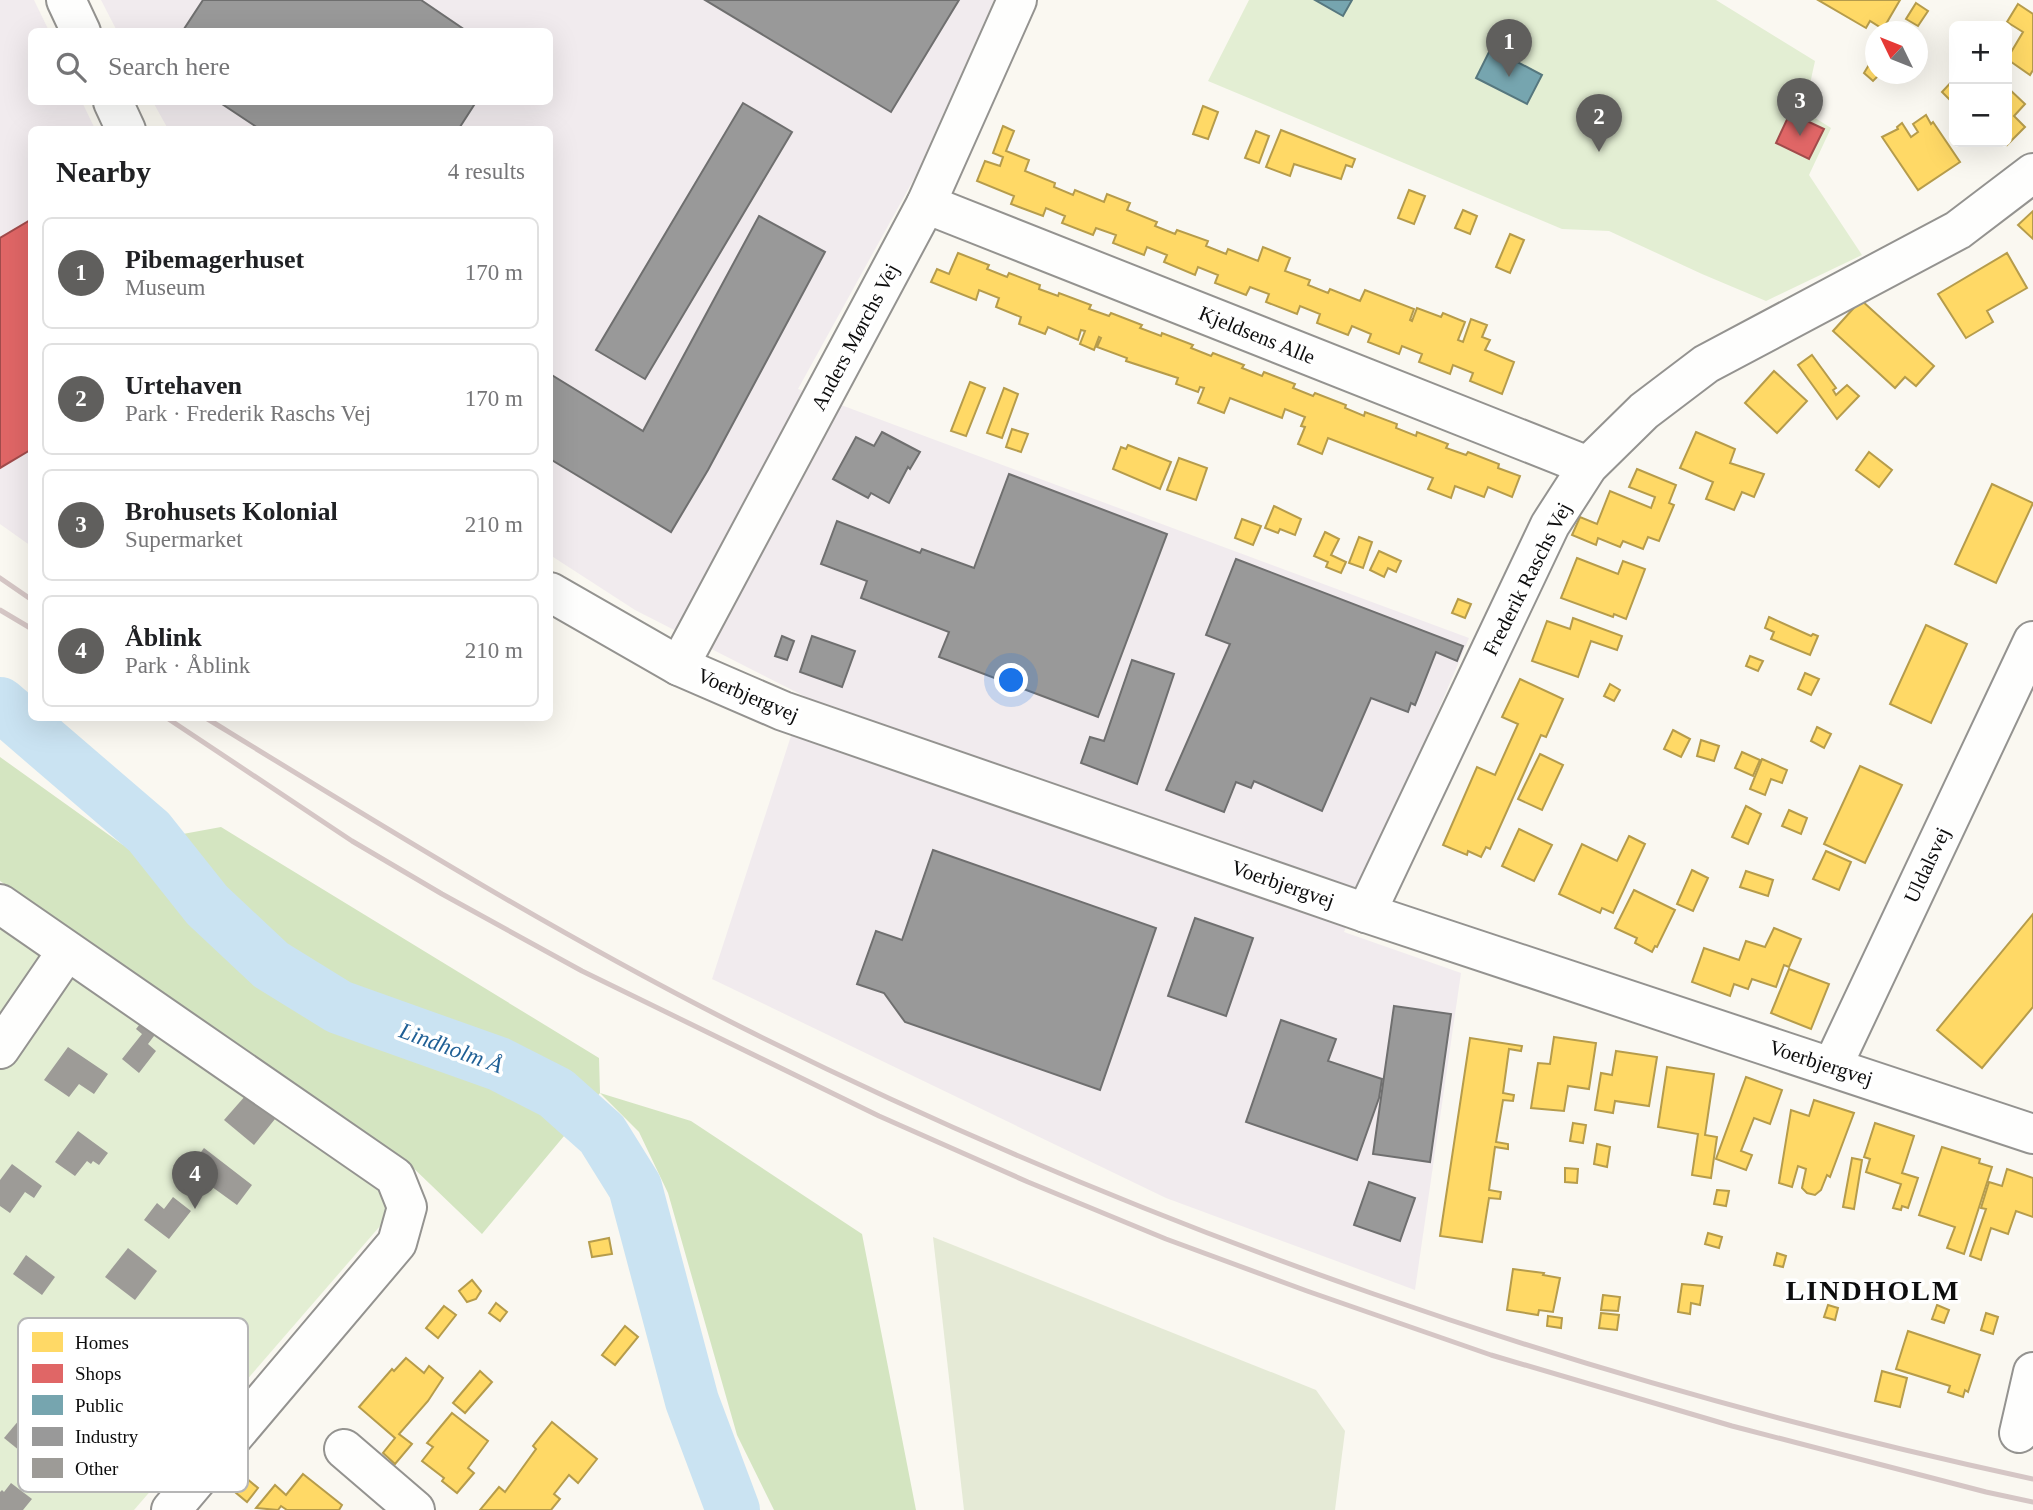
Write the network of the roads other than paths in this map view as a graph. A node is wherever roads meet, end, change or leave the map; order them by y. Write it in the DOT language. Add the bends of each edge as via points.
graph roads {
  1 [pos="66,0"];
  2 [pos="1017,0"];
  3 [pos="79,28"];
  4 [pos="114,105"];
  5 [pos="124,126"];
  6 [pos="2033,173"];
  7 [pos="926,204"];
  8 [pos="1588,466"];
  9 [pos="553,594"];
  10 [pos="2029,657"];
  11 [pos="680,666"];
  12 [pos="0,904"];
  13 [pos="1366,913"];
  14 [pos="67,951"];
  15 [pos="0,1049"];
  16 [pos="1832,1067"];
  17 [pos="2033,1134"];
  18 [pos="2033,1372"];
  19 [pos="248,1420"];
  20 [pos="2019,1433"];
  21 [pos="344,1449"];
  22 [pos="187,1492"];
  23 [pos="172,1510"];
  24 [pos="415,1510"];
  1 -- 3 [label="street"];
  2 -- 7 [label="street, Anders Mørchs Vej"];
  4 -- 5 [label="street"];
  6 -- 8 [label="street, Frederik Raschs Vej" via="1958,230 1706,364 1644,411"];
  7 -- 8 [label="street, Kjeldsens Alle"];
  7 -- 11 [label="street, Anders Mørchs Vej"];
  8 -- 13 [label="street, Frederik Raschs Vej" via="1550,524"];
  9 -- 11 [label="street, Voerbjergvej"];
  10 -- 16 [label="street, Uldalsvej"];
  11 -- 13 [label="street, Voerbjergvej" via="783,711"];
  12 -- 14 [label="street"];
  13 -- 16 [label="street, Voerbjergvej"];
  14 -- 15 [label="street"];
  14 -- 19 [label="street" via="395,1177 407,1207 397,1243"];
  16 -- 17 [label="street, Voerbjergvej"];
  18 -- 20 [label="street"];
  21 -- 24 [label="street"];
  22 -- 23 [label="street"];
}
